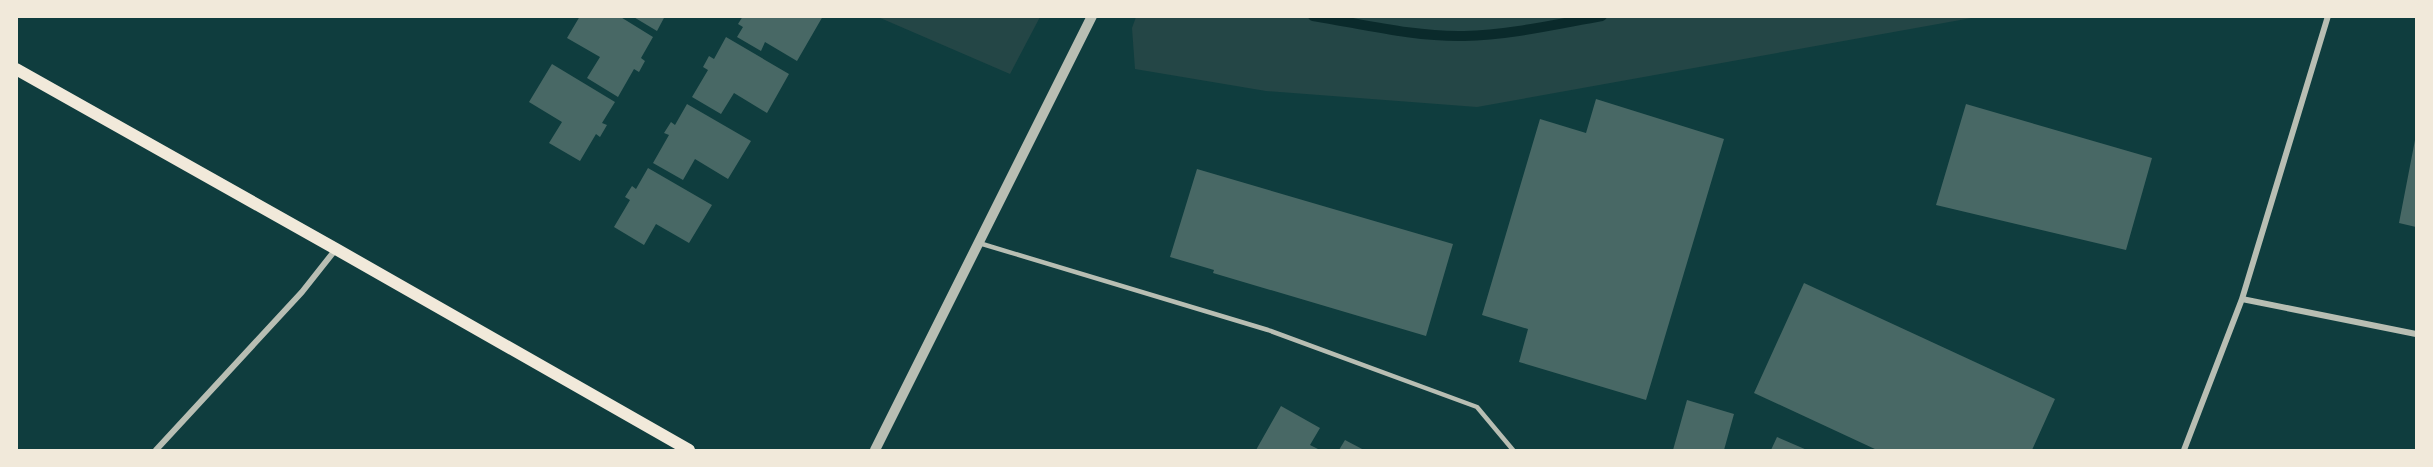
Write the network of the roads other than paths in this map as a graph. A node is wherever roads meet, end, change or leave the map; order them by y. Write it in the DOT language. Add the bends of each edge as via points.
graph roads {
  1 [pos="1092,16"];
  2 [pos="2328,16"];
  3 [pos="16,69"];
  4 [pos="979,243"];
  5 [pos="336,249"];
  6 [pos="2242,299"];
  7 [pos="2416,334"];
  8 [pos="156,450"];
  9 [pos="688,450"];
  10 [pos="875,450"];
  11 [pos="1513,450"];
  12 [pos="2184,450"];
  1 -- 4 [label="street"];
  2 -- 6 [label="street"];
  3 -- 5 [label="main road"];
  4 -- 10 [label="street"];
  4 -- 11 [label="lane" via="1268,330 1477,407"];
  5 -- 8 [label="street" via="302,292"];
  5 -- 9 [label="main road"];
  6 -- 7 [label="street"];
  6 -- 12 [label="street"];
}
